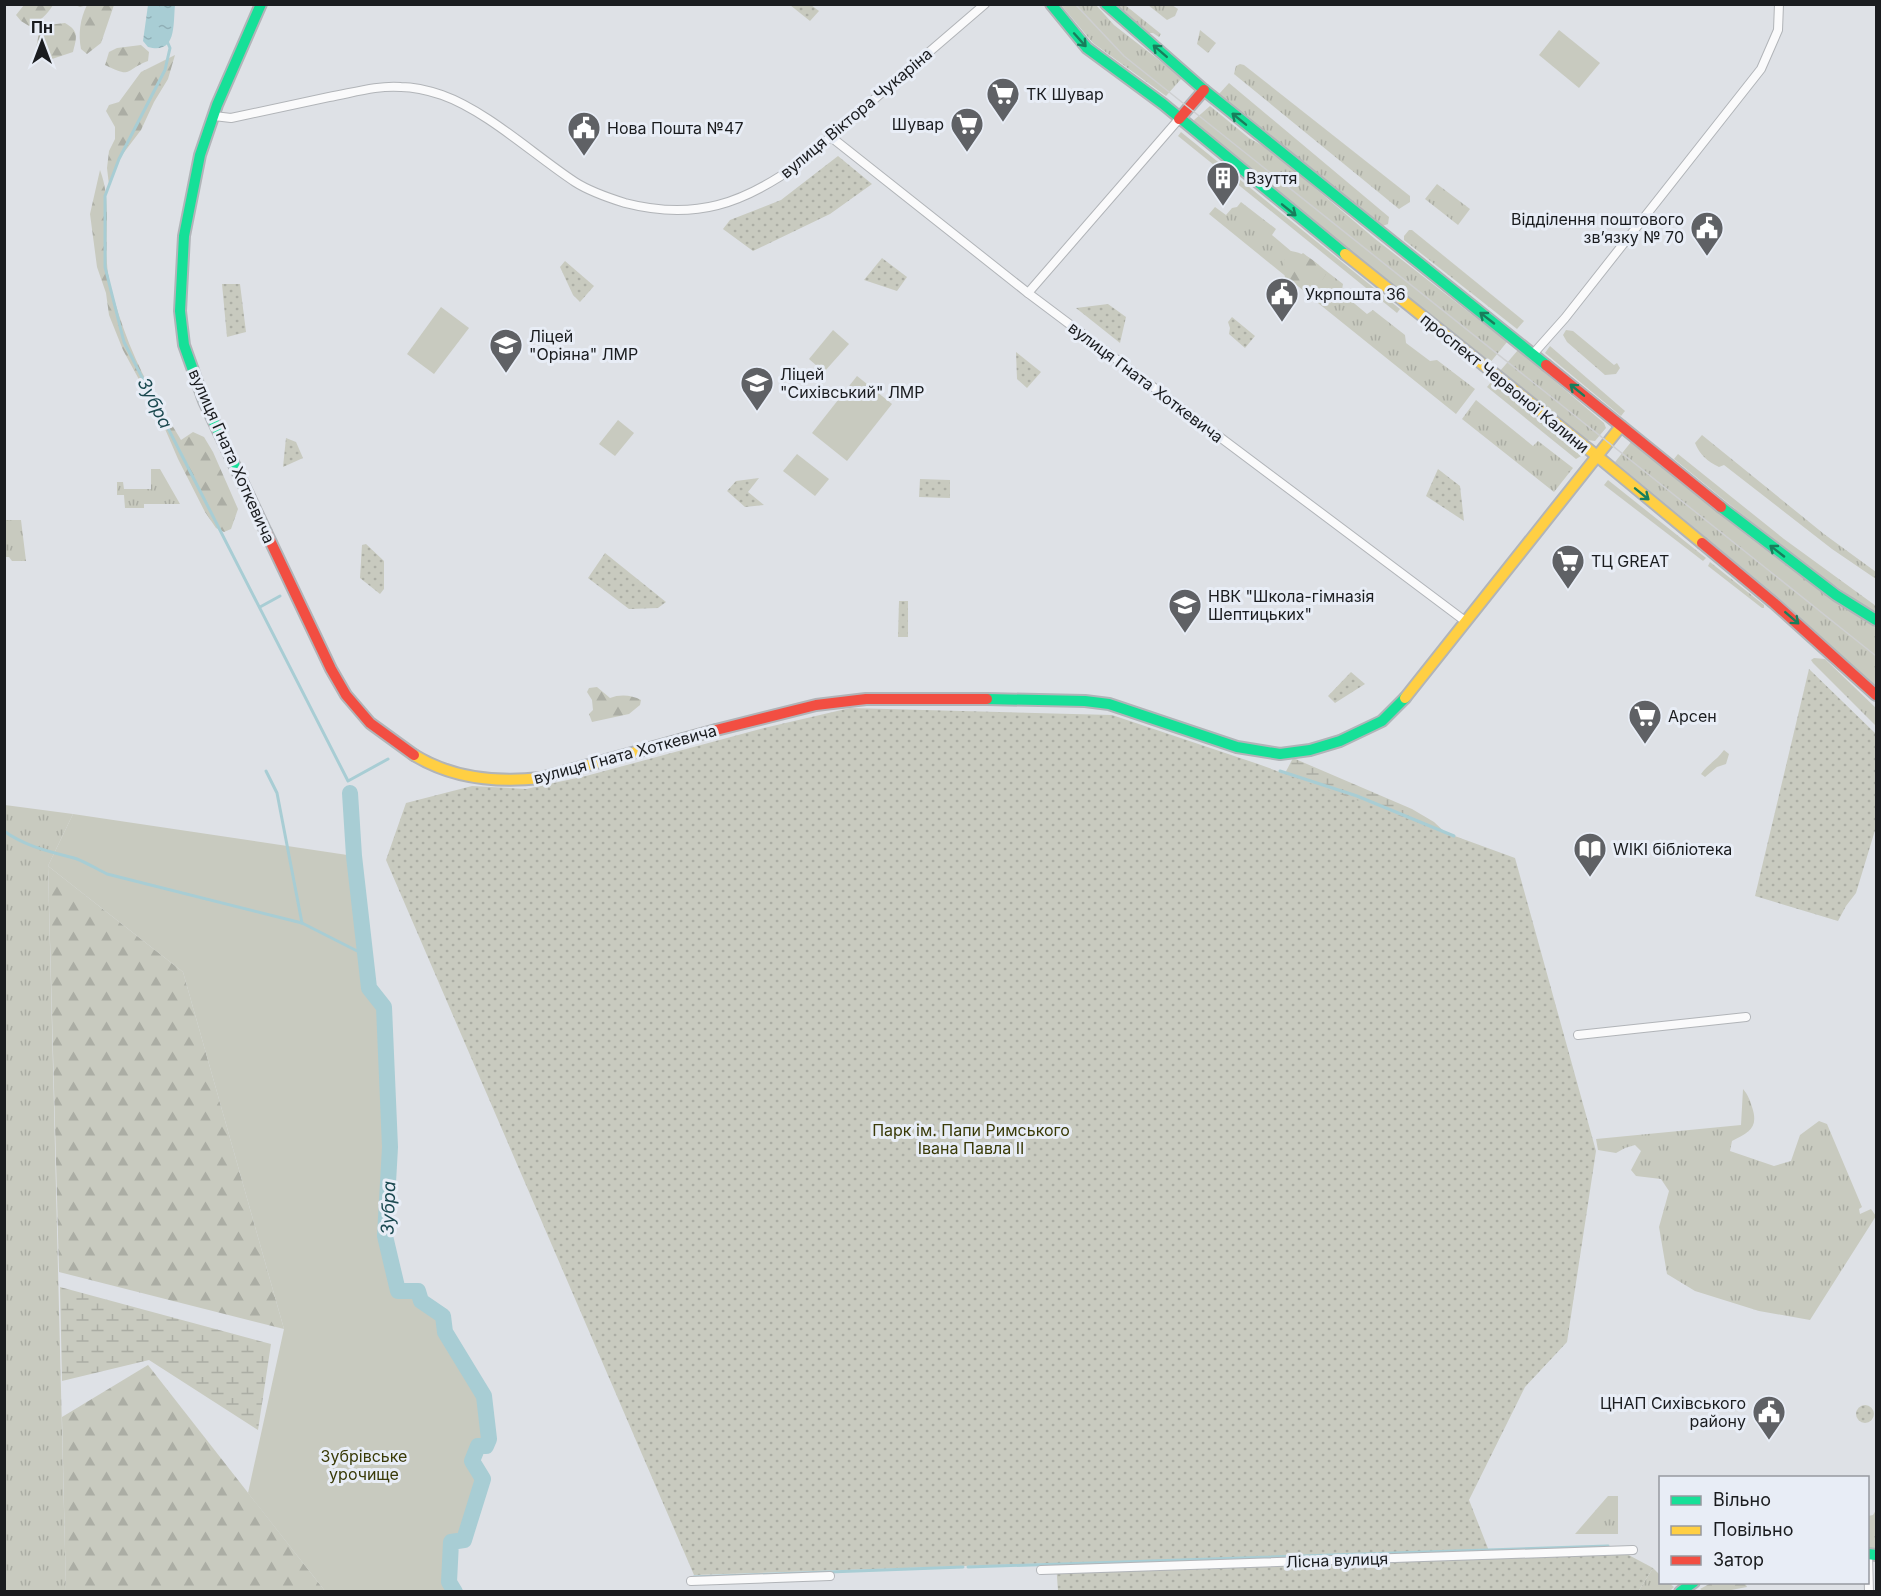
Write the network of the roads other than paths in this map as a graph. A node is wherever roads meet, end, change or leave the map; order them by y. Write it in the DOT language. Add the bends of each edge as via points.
graph roads {
  1 [pos="261,4"];
  2 [pos="984,4"];
  3 [pos="1042,4"];
  4 [pos="1106,4"];
  5 [pos="1779,4"];
  6 [pos="1053,9"];
  7 [pos="1204,90"];
  8 [pos="214,116"];
  9 [pos="1179,119"];
  10 [pos="831,137"];
  11 [pos="1028,293"];
  12 [pos="1533,354"];
  13 [pos="1622,426"];
  14 [pos="1597,456"];
  15 [pos="1876,620"];
  16 [pos="1465,621"];
  17 [pos="1876,695"];
  18 [pos="1746,1017"];
  19 [pos="1578,1035"];
  20 [pos="1633,1550"];
  21 [pos="1041,1570"];
  22 [pos="830,1576"];
  23 [pos="691,1581"];
  1 -- 8 [label="street, вулиця Гната Хоткевича"];
  2 -- 10 [label="street, вулиця Віктора Чукаріна"];
  3 -- 6 [label="street, проспект Червоної Калини"];
  7 -- 4 [label="street, one-way"];
  5 -- 12 [label="street" via="1778,30 1761,69"];
  6 -- 9 [label="street, проспект Червоної Калини, one-way" via="1087,48"];
  7 -- 9 [label="street"];
  12 -- 7 [label="street, one-way"];
  8 -- 10 [label="street, вулиця Віктора Чукаріна" via="231,118 361,91 401,87 441,94 471,109 577,184 625,203 679,210 710,207 749,195 771,184"];
  8 -- 16 [label="street, вулиця Гната Хоткевича" via="198,163 182,256 182,335 192,371 264,529 347,696 366,720 404,751 446,772 496,781 541,778 816,705 878,699 1109,704 1237,747 1280,754 1310,750 1382,721 1402,702"];
  9 -- 11 [label="street"];
  9 -- 14 [label="street, проспект Червоної Калини, one-way"];
  10 -- 11 [label="street, вулиця Гната Хоткевича"];
  11 -- 16 [label="street, вулиця Гната Хоткевича"];
  13 -- 12 [label="street, one-way"];
  13 -- 14 [label="street, вулиця Гната Хоткевича"];
  15 -- 13 [label="street, one-way" via="1795,565"];
  14 -- 16 [label="street, вулиця Гната Хоткевича"];
  14 -- 17 [label="street, проспект Червоної Калини, one-way" via="1774,603"];
  18 -- 19 [label="street"];
  20 -- 21 [label="street, Лісна вулиця"];
  22 -- 23 [label="street"];
}
